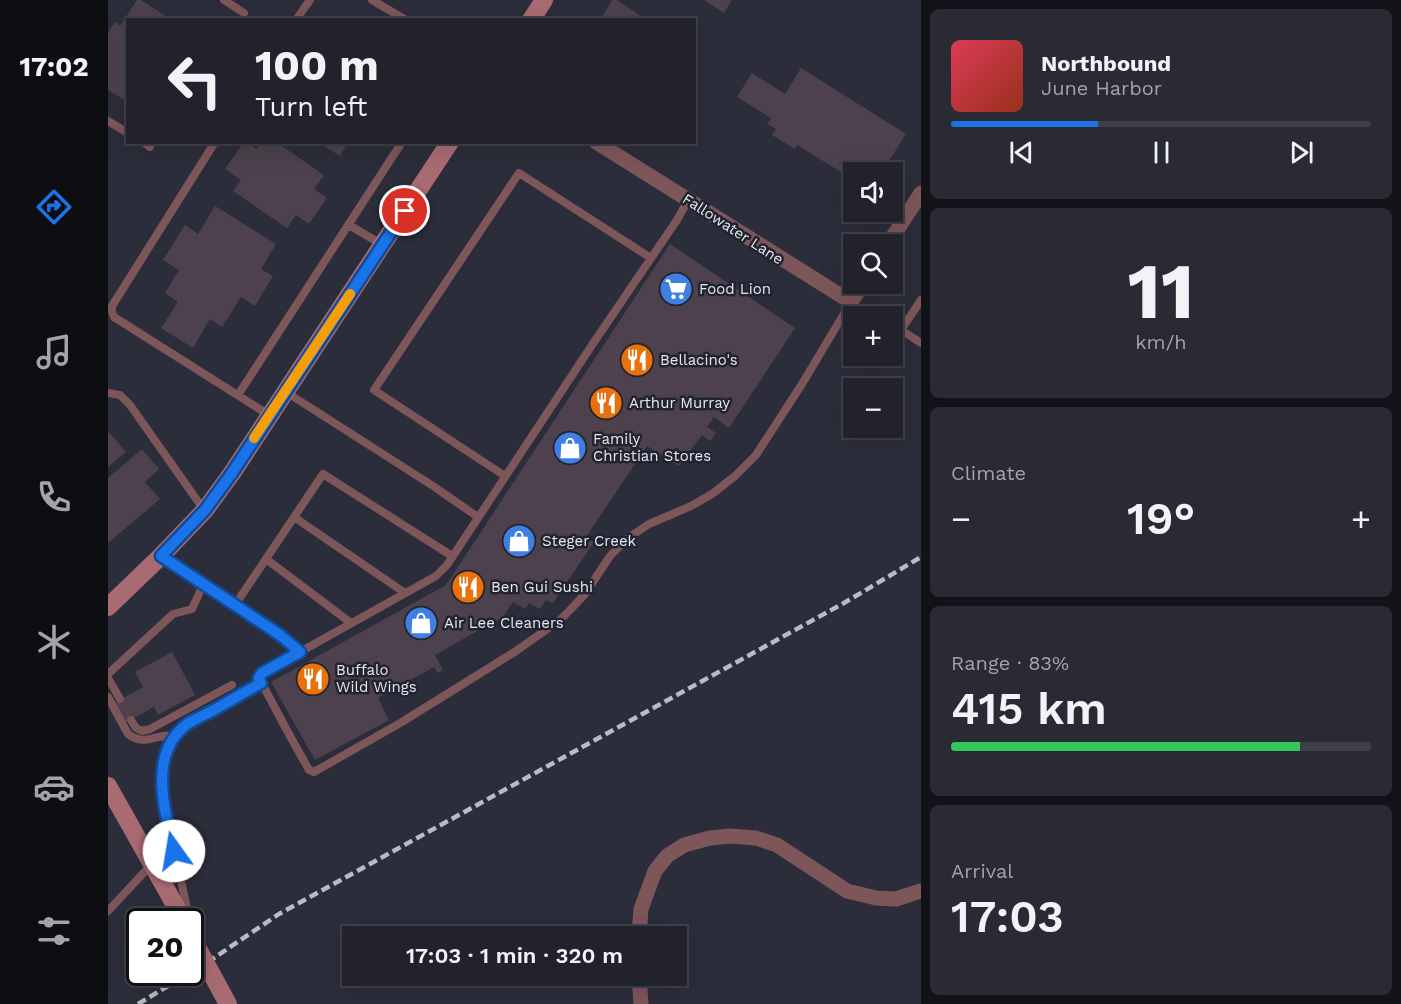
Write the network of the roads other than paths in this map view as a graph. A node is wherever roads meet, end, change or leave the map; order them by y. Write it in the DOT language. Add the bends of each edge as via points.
graph roads {
  1 [pos="224,0"];
  2 [pos="310,0"];
  3 [pos="372,0"];
  4 [pos="544,0"];
  5 [pos="244,13"];
  6 [pos="297,18"];
  7 [pos="403,18"];
  8 [pos="532,18"];
  9 [pos="108,121"];
  10 [pos="126,132"];
  11 [pos="214,144"];
  12 [pos="401,144"];
  13 [pos="449,144"];
  14 [pos="599,144"];
  15 [pos="688,200"];
  16 [pos="919,200"];
  17 [pos="349,225"];
  18 [pos="895,234"];
  19 [pos="382,245"];
  20 [pos="651,258"];
  21 [pos="856,294"];
  22 [pos="921,300"];
  23 [pos="851,302"];
  24 [pos="921,343"];
  25 [pos="285,391"];
  26 [pos="108,393"];
  27 [pos="238,395"];
  28 [pos="270,415"];
  29 [pos="505,476"];
  30 [pos="205,510"];
  31 [pos="294,517"];
  32 [pos="478,517"];
  33 [pos="161,556"];
  34 [pos="452,556"];
  35 [pos="266,559"];
  36 [pos="203,585"];
  37 [pos="405,593"];
  38 [pos="235,605"];
  39 [pos="108,607"];
  40 [pos="351,623"];
  41 [pos="300,652"];
  42 [pos="108,676"];
  43 [pos="261,683"];
  44 [pos="232,685"];
  45 [pos="108,697"];
  46 [pos="120,699"];
  47 [pos="131,720"];
  48 [pos="176,736"];
  49 [pos="108,786"];
  50 [pos="152,864"];
  51 [pos="921,891"];
  52 [pos="178,908"];
  53 [pos="184,908"];
  54 [pos="108,911"];
  55 [pos="640,926"];
  56 [pos="204,957"];
  57 [pos="640,986"];
  58 [pos="228,1004"];
  59 [pos="641,1004"];
  1 -- 5 [label="lane"];
  2 -- 6 [label="lane"];
  3 -- 7 [label="lane"];
  4 -- 8 [label="street"];
  9 -- 10 [label="lane"];
  11 -- 27 [label="lane" via="112,306 112,312 114,317"];
  12 -- 17 [label="lane"];
  13 -- 19 [label="street"];
  14 -- 15 [label="street, Fallowater Lane"];
  15 -- 20 [label="lane"];
  15 -- 23 [label="street, Fallowater Lane"];
  16 -- 18 [label="street"];
  17 -- 19 [label="lane"];
  17 -- 27 [label="lane"];
  19 -- 25 [label="street"];
  20 -- 29 [label="lane"];
  20 -- 29 [label="lane" via="519,173 374,390"];
  21 -- 23 [label="street"];
  22 -- 24 [label="lane" via="901,330"];
  23 -- 43 [label="lane" via="756,455 735,477 691,506 628,538 572,609 516,651 314,772 309,770"];
  25 -- 28 [label="street"];
  25 -- 32 [label="lane"];
  26 -- 30 [label="lane" via="120,395 130,405"];
  27 -- 28 [label="lane"];
  28 -- 30 [label="street"];
  29 -- 32 [label="lane"];
  30 -- 33 [label="street"];
  31 -- 34 [label="lane" via="322,474"];
  31 -- 35 [label="lane"];
  31 -- 37 [label="lane"];
  32 -- 34 [label="lane"];
  33 -- 36 [label="lane"];
  33 -- 39 [label="street"];
  34 -- 37 [label="lane" via="436,576"];
  35 -- 38 [label="lane"];
  35 -- 40 [label="lane"];
  36 -- 38 [label="lane"];
  36 -- 42 [label="lane" via="192,609 173,614"];
  37 -- 40 [label="lane"];
  38 -- 41 [label="lane"];
  40 -- 41 [label="lane"];
  41 -- 43 [label="lane" via="262,673"];
  42 -- 46 [label="lane"];
  43 -- 48 [label="lane" via="187,725"];
  44 -- 47 [label="lane" via="150,729 142,731"];
  45 -- 48 [label="lane" via="134,738 149,741"];
  48 -- 53 [label="lane" via="168,750 161,783"];
  49 -- 50 [label="street"];
  50 -- 52 [label="street"];
  50 -- 54 [label="lane"];
  51 -- 55 [label="street" via="896,899 847,891 777,845 756,838 710,838 684,845 667,856 655,871 641,909"];
  56 -- 58 [label="street, bridge"];
  57 -- 59 [label="street"];
}
